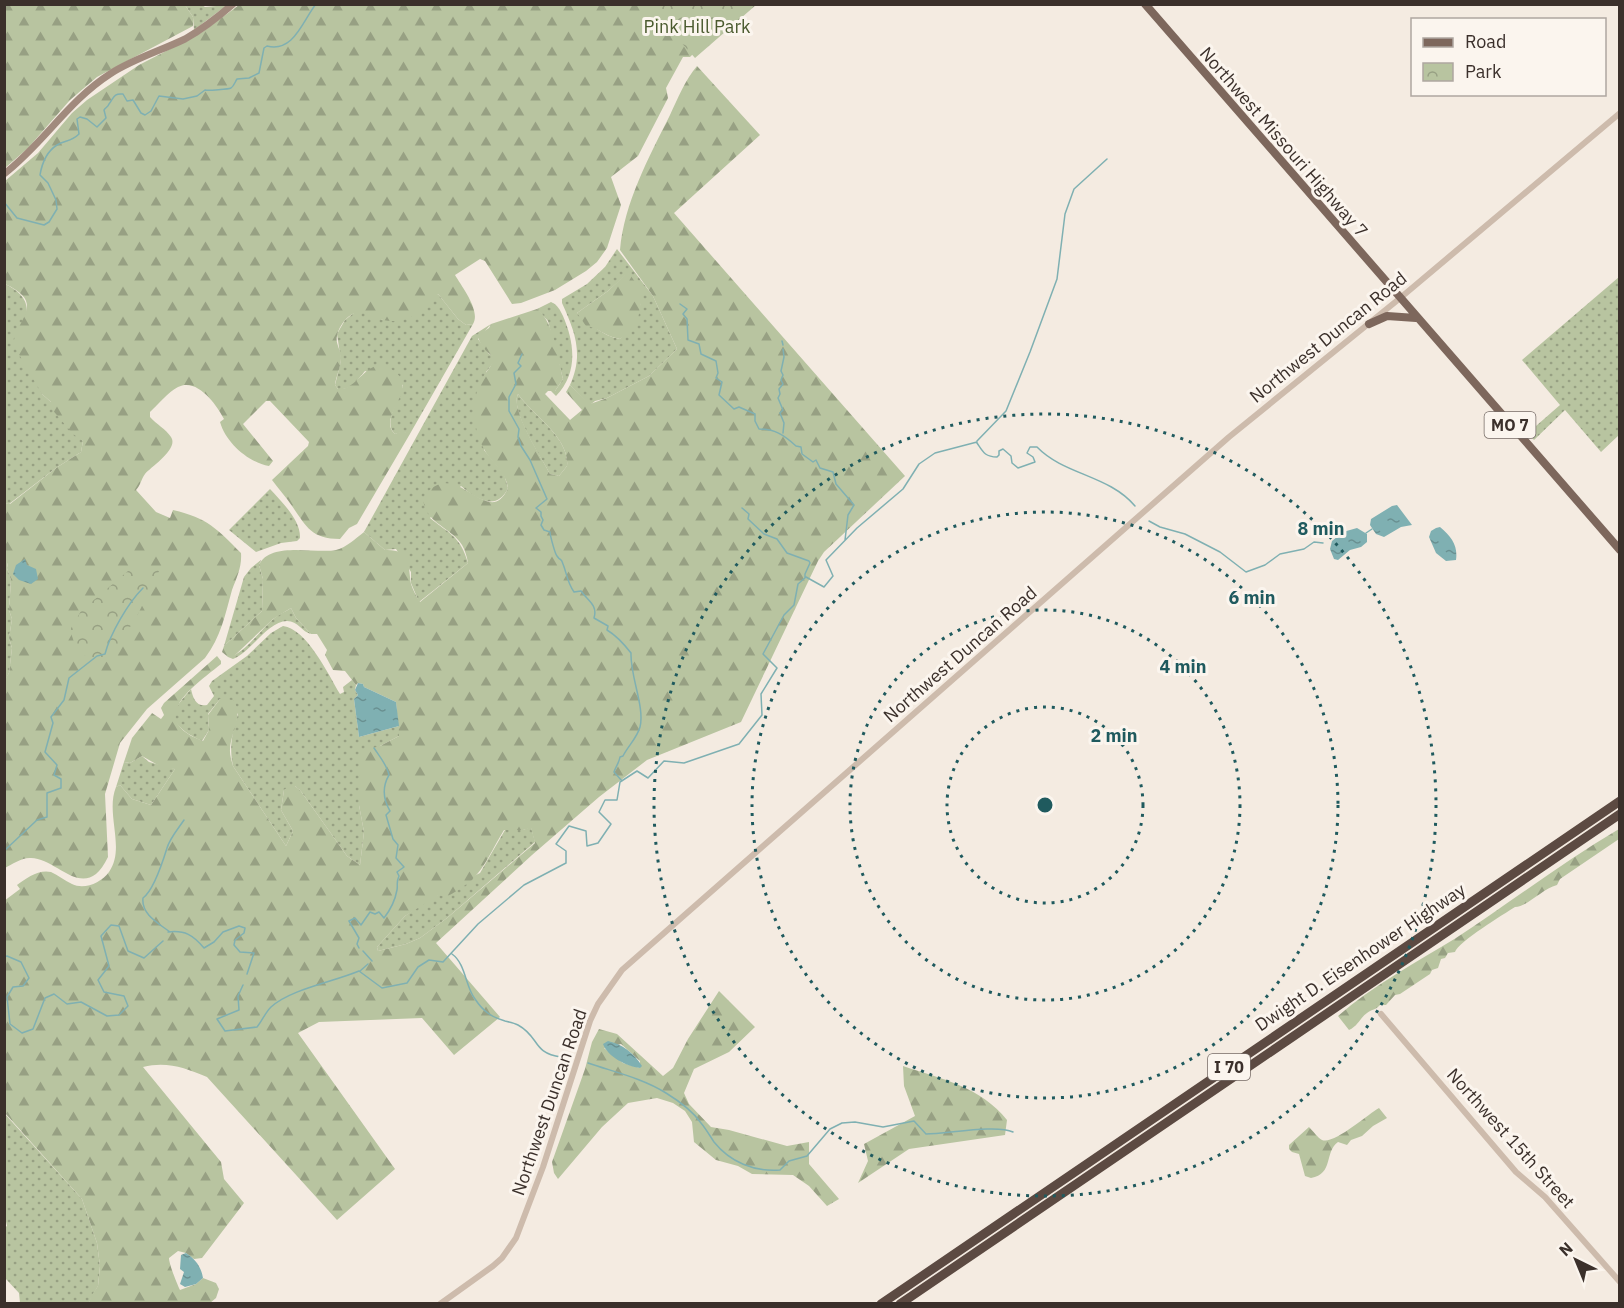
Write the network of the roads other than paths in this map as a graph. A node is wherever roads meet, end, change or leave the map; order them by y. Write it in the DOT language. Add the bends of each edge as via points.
graph roads {
  1 [pos="233,4"];
  2 [pos="1145,4"];
  3 [pos="1620,113"];
  4 [pos="4,174"];
  5 [pos="1399,299"];
  6 [pos="1416,318"];
  7 [pos="1369,324"];
  8 [pos="1620,550"];
  9 [pos="1620,794"];
  10 [pos="1620,801"];
  11 [pos="1620,814"];
  12 [pos="1577,830"];
  13 [pos="1381,1014"];
  14 [pos="1620,1282"];
  15 [pos="440,1304"];
  16 [pos="881,1304"];
  17 [pos="900,1304"];
  1 -- 4 [label="main road" via="204,28 95,85 72,103 39,142"];
  2 -- 5 [label="main road, Northwest Missouri Highway 7 / MO 7"];
  3 -- 5 [label="street, Northwest Duncan Road"];
  5 -- 6 [label="main road, MO 7"];
  5 -- 7 [label="street, Northwest Duncan Road"];
  6 -- 7 [label="main road" via="1386,316"];
  6 -- 8 [label="main road, MO 7"];
  7 -- 15 [label="street, Northwest Duncan Road" via="1229,437 622,970 590,1021 516,1238 493,1266"];
  9 -- 12 [label="highway"];
  10 -- 12 [label="highway, Dwight D. Eisenhower Highway / I 70"];
  11 -- 17 [label="highway, Dwight D. Eisenhower Highway / I 70"];
  12 -- 16 [label="highway, Dwight D. Eisenhower Highway / I 70"];
  13 -- 14 [label="street, Northwest 15th Street" via="1516,1172 1545,1197"];
}
